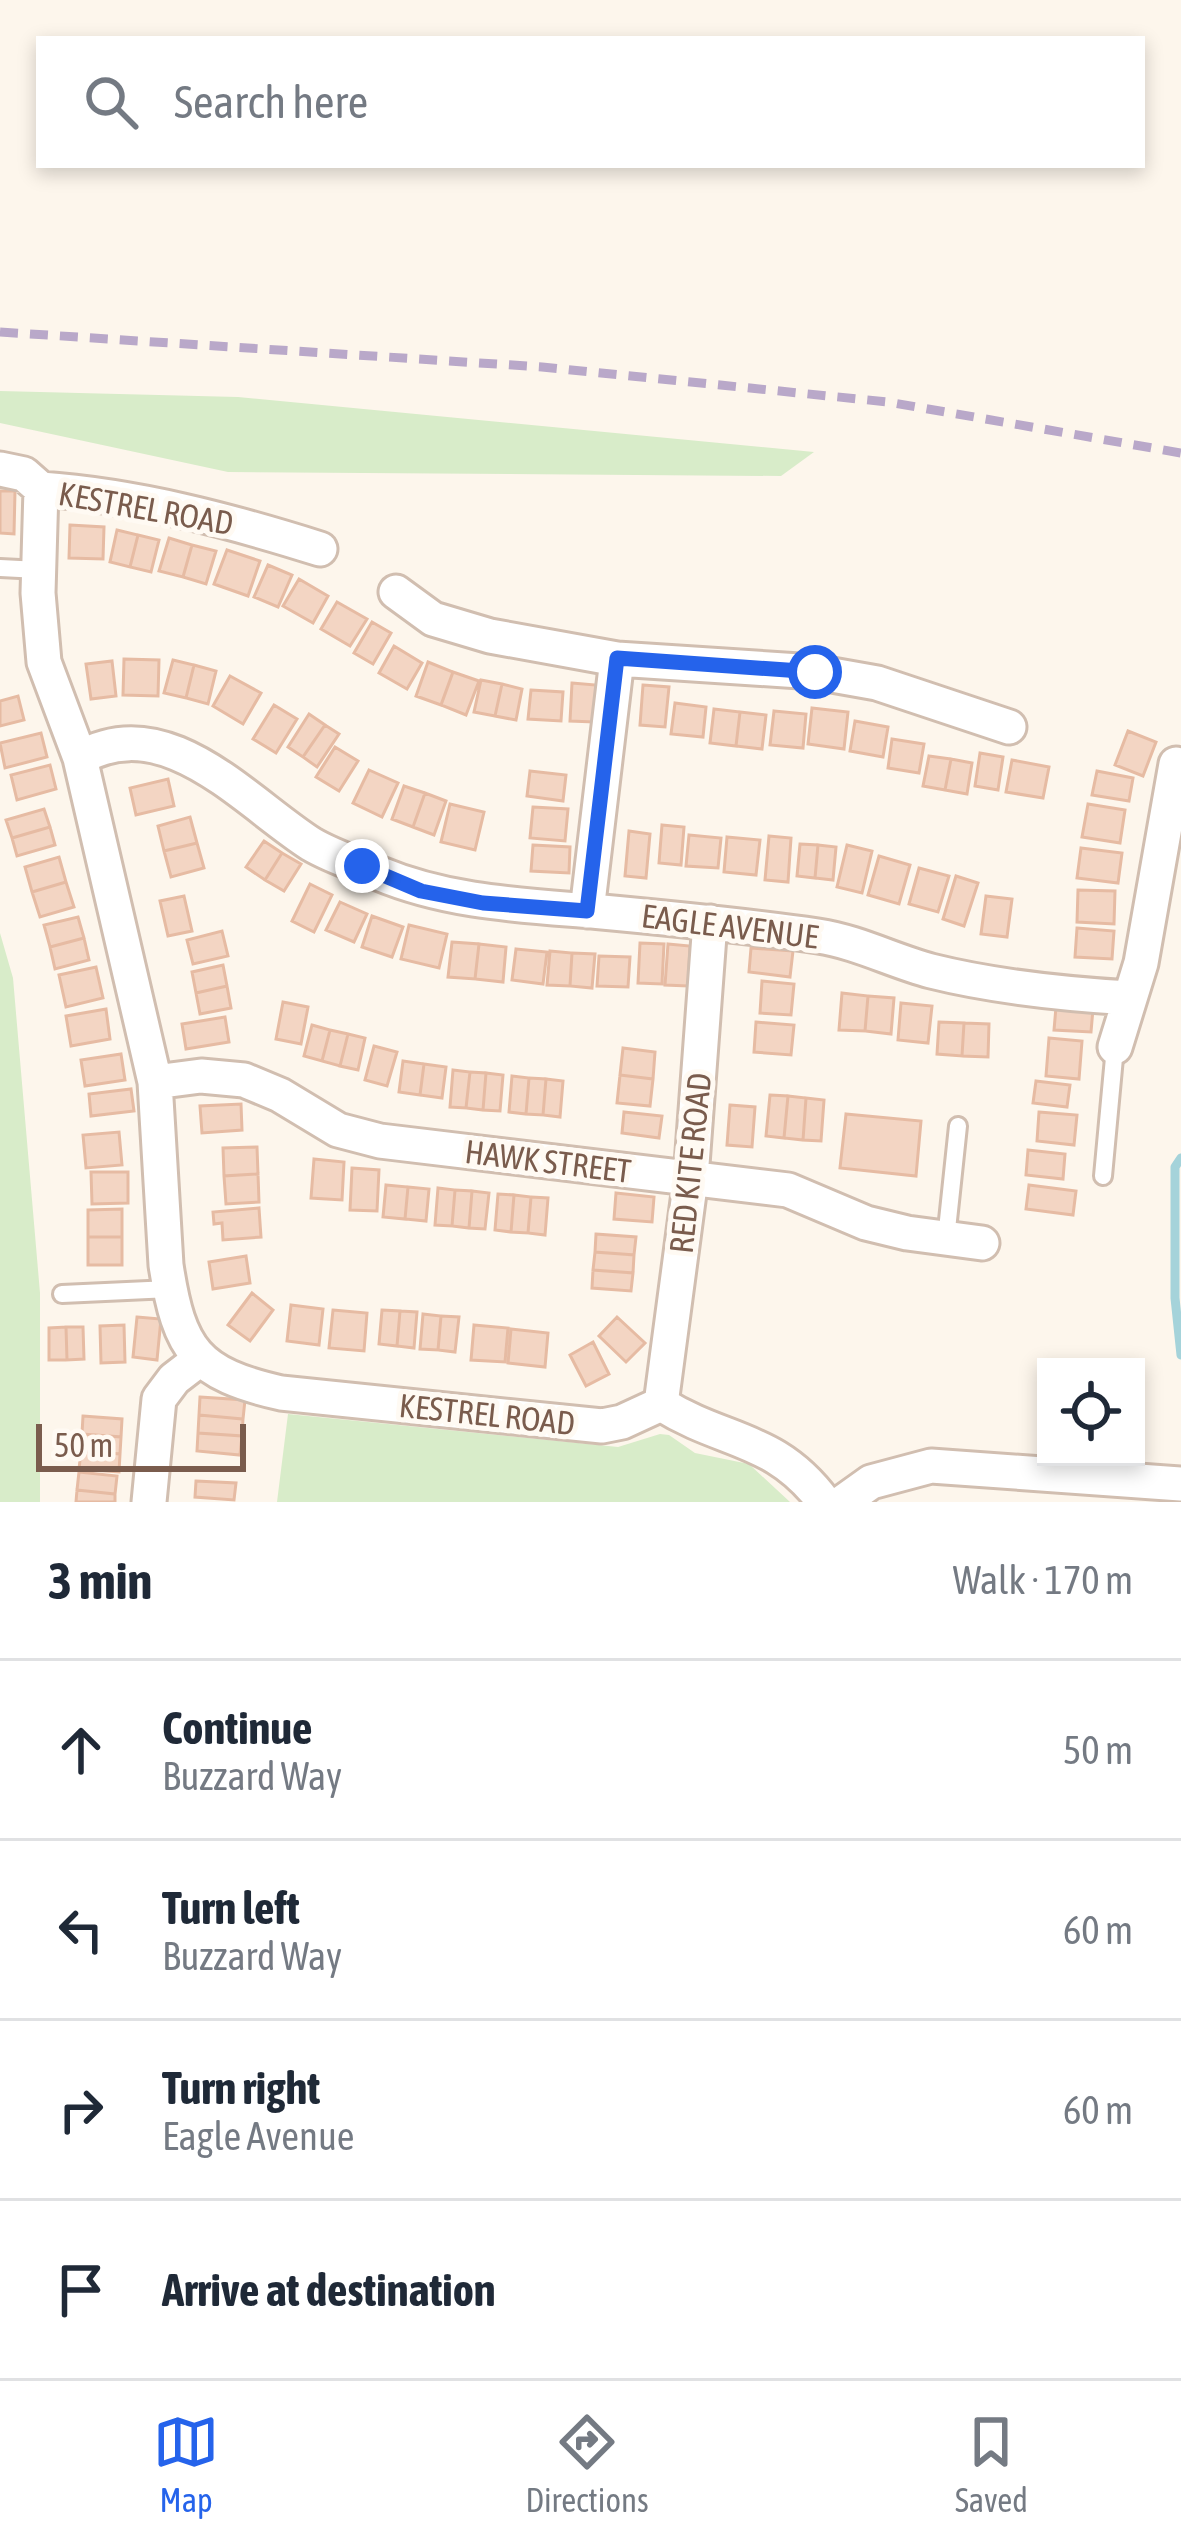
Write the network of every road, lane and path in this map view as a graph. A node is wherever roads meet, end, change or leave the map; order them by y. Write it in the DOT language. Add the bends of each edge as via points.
graph roads {
  1 [pos="0,469"];
  2 [pos="41,489"];
  3 [pos="320,549"];
  4 [pos="0,568"];
  5 [pos="39,570"];
  6 [pos="396,592"];
  7 [pos="617,658"];
  8 [pos="1009,728"];
  9 [pos="80,758"];
  10 [pos="1176,764"];
  11 [pos="587,911"];
  12 [pos="710,922"];
  13 [pos="1130,998"];
  14 [pos="1114,1047"];
  15 [pos="155,1082"];
  16 [pos="958,1126"];
  17 [pos="1102,1176"];
  18 [pos="691,1178"];
  19 [pos="946,1239"];
  20 [pos="982,1243"];
  21 [pos="170,1289"];
  22 [pos="62,1294"];
  23 [pos="200,1359"];
  24 [pos="661,1404"];
  25 [pos="1166,1483"];
  26 [pos="1092,1490"];
  27 [pos="149,1502"];
  28 [pos="824,1502"];
  29 [pos="843,1502"];
  1 -- 2 [label="street, KESTREL ROAD" via="24,474"];
  2 -- 3 [label="street, KESTREL ROAD" via="231,520"];
  2 -- 5 [label="street, KESTREL ROAD"];
  4 -- 5 [label="lane"];
  5 -- 9 [label="street, KESTREL ROAD" via="44,662"];
  6 -- 7 [label="street" via="433,619"];
  7 -- 8 [label="street" via="877,683"];
  7 -- 11 [label="street"];
  9 -- 11 [label="street, EAGLE AVENUE" via="121,742 178,753 313,845 421,891"];
  9 -- 15 [label="street, KESTREL ROAD"];
  10 -- 13 [label="street"];
  11 -- 12 [label="street, EAGLE AVENUE"];
  12 -- 13 [label="street, EAGLE AVENUE" via="836,939 929,970 1021,987"];
  12 -- 18 [label="street, RED KITE ROAD"];
  13 -- 14 [label="street"];
  14 -- 17 [label="lane"];
  15 -- 18 [label="street, HAWK STREET" via="244,1080 338,1130 380,1142"];
  15 -- 21 [label="street, KESTREL ROAD"];
  16 -- 19 [label="lane"];
  18 -- 19 [label="street, HAWK STREET" via="788,1190 866,1223"];
  18 -- 24 [label="street, RED KITE ROAD"];
  19 -- 20 [label="street, HAWK STREET"];
  21 -- 22 [label="lane"];
  21 -- 23 [label="street, KESTREL ROAD"];
  23 -- 24 [label="street, KESTREL ROAD" via="232,1382 281,1394 602,1426"];
  23 -- 27 [label="street" via="160,1399 168,1468"];
  24 -- 28 [label="street" via="771,1451"];
  25 -- 26 [label="street"];
  26 -- 29 [label="street" via="931,1466 871,1482"];
}
